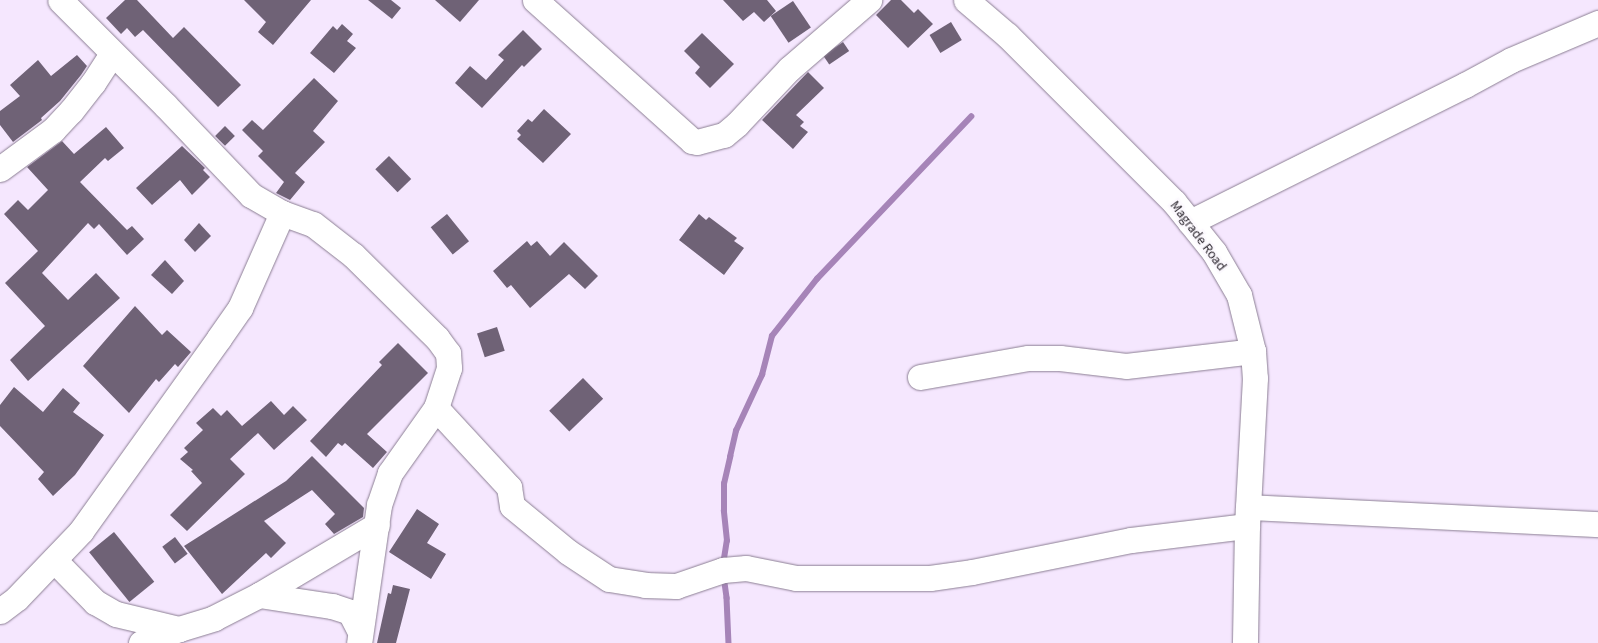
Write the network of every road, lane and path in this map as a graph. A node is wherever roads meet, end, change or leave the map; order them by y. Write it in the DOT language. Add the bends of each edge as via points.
graph roads {
  1 [pos="60,0"];
  2 [pos="535,0"];
  3 [pos="869,0"];
  4 [pos="966,0"];
  5 [pos="1598,23"];
  6 [pos="112,54"];
  7 [pos="0,169"];
  8 [pos="282,213"];
  9 [pos="1190,222"];
  10 [pos="1253,352"];
  11 [pos="920,377"];
  12 [pos="436,408"];
  13 [pos="1247,517"];
  14 [pos="1598,524"];
  15 [pos="377,525"];
  16 [pos="54,560"];
  17 [pos="259,595"];
  18 [pos="0,610"];
  19 [pos="179,629"];
  20 [pos="360,638"];
  21 [pos="141,643"];
  22 [pos="1245,643"];
  1 -- 6 [label="street"];
  2 -- 3 [label="street" via="692,141 698,142 724,135 738,124 789,69"];
  4 -- 9 [label="street, Magrade Road" via="1007,35 1133,160"];
  5 -- 9 [label="street" via="1511,60"];
  6 -- 7 [label="street" via="71,112 53,130"];
  6 -- 8 [label="street" via="251,195"];
  8 -- 12 [label="street" via="313,224 353,255 437,338 448,353 449,368"];
  8 -- 16 [label="street" via="240,308 81,531"];
  9 -- 10 [label="street, Magrade Road" via="1214,252 1239,295"];
  10 -- 11 [label="street" via="1126,366 1060,358 1028,358"];
  10 -- 13 [label="street, Magrade Road" via="1255,378"];
  12 -- 13 [label="street" via="509,486 512,506 568,552 609,579 645,585 676,586 722,570 746,568 796,578 930,578"];
  12 -- 15 [label="street" via="390,473 379,504"];
  13 -- 14 [label="street"];
  13 -- 22 [label="street, Magrade Road"];
  15 -- 17 [label="street"];
  15 -- 20 [label="street"];
  16 -- 18 [label="street" via="17,598"];
  16 -- 19 [label="street" via="95,602 116,614"];
  17 -- 19 [label="street" via="214,618"];
  17 -- 20 [label="street" via="332,606 350,612"];
  19 -- 21 [label="street"];
}
